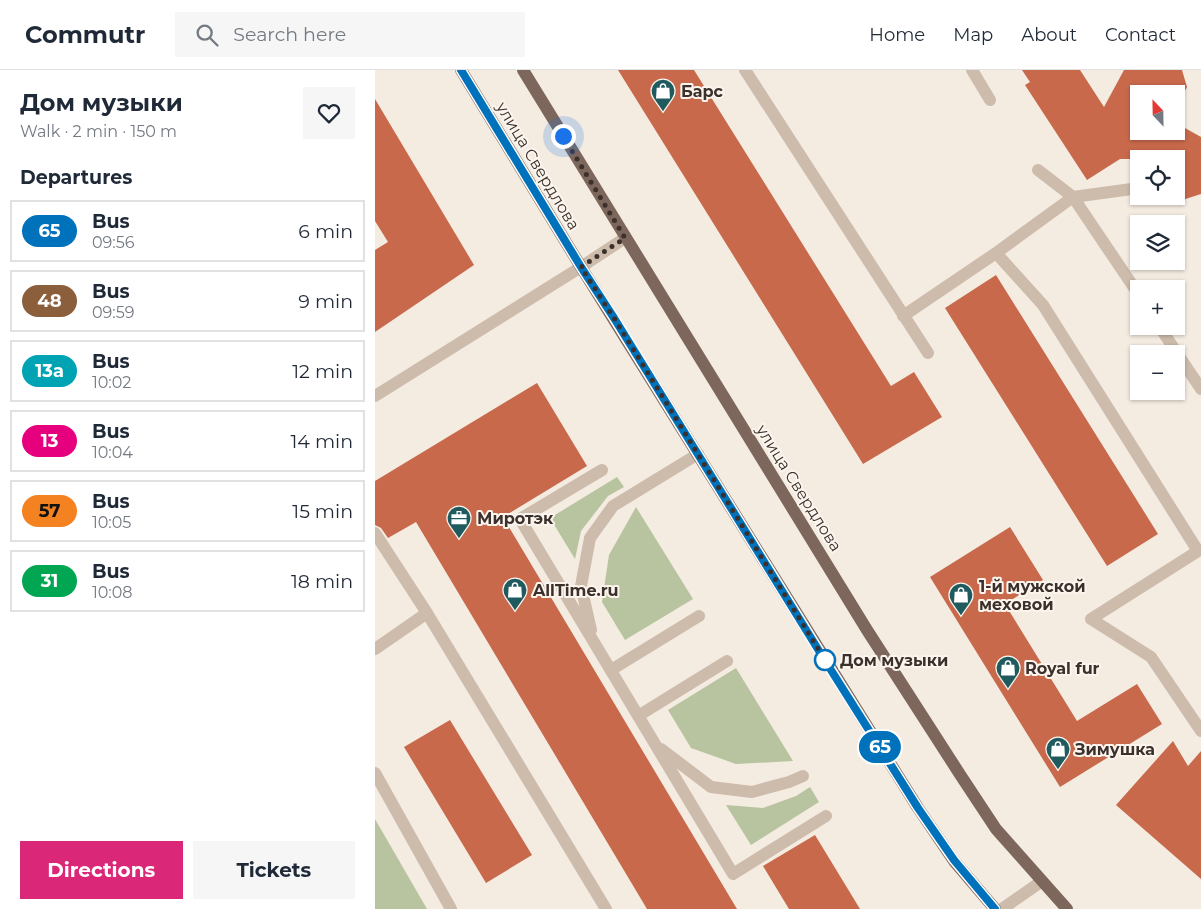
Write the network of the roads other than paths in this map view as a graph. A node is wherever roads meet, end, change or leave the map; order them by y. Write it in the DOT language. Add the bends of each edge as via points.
graph roads {
  1 [pos="461,70"];
  2 [pos="523,70"];
  3 [pos="745,70"];
  4 [pos="972,70"];
  5 [pos="990,100"];
  6 [pos="1038,170"];
  7 [pos="1130,189"];
  8 [pos="1073,197"];
  9 [pos="625,238"];
  10 [pos="996,253"];
  11 [pos="581,267"];
  12 [pos="1130,282"];
  13 [pos="903,316"];
  14 [pos="1165,335"];
  15 [pos="928,353"];
  16 [pos="1201,389"];
  17 [pos="375,396"];
  18 [pos="698,454"];
  19 [pos="602,470"];
  20 [pos="375,533"];
  21 [pos="427,613"];
  22 [pos="699,616"];
  23 [pos="594,642"];
  24 [pos="375,649"];
  25 [pos="727,661"];
  26 [pos="611,670"];
  27 [pos="638,716"];
  28 [pos="1201,731"];
  29 [pos="655,744"];
  30 [pos="375,773"];
  31 [pos="803,776"];
  32 [pos="826,816"];
  33 [pos="1041,881"];
  34 [pos="451,909"];
  35 [pos="605,909"];
  36 [pos="995,909"];
  37 [pos="1002,909"];
  38 [pos="1067,909"];
  1 -- 11 [label="main road, улица Свердлова"];
  2 -- 9 [label="main road, улица Свердлова"];
  3 -- 13 [label="street"];
  4 -- 5 [label="street"];
  6 -- 8 [label="street"];
  7 -- 8 [label="street"];
  8 -- 10 [label="street"];
  8 -- 12 [label="street"];
  9 -- 11 [label="street"];
  9 -- 33 [label="main road, улица Свердлова" via="867,630 996,829"];
  10 -- 13 [label="street"];
  10 -- 28 [label="street" via="1043,305 1198,551 1091,618 1151,657"];
  11 -- 17 [label="street"];
  11 -- 18 [label="main road, улица Свердлова"];
  13 -- 15 [label="street"];
  14 -- 16 [label="street"];
  18 -- 23 [label="street" via="613,506 590,538 581,586"];
  18 -- 36 [label="main road, улица Свердлова" via="918,808 954,860"];
  19 -- 23 [label="street" via="520,519"];
  20 -- 21 [label="street"];
  21 -- 24 [label="street"];
  21 -- 35 [label="street"];
  22 -- 26 [label="street"];
  23 -- 26 [label="street"];
  25 -- 27 [label="street"];
  26 -- 27 [label="street"];
  27 -- 29 [label="street"];
  29 -- 31 [label="street" via="711,787 752,792"];
  29 -- 32 [label="street" via="733,874"];
  30 -- 34 [label="street"];
  33 -- 37 [label="street"];
  33 -- 38 [label="main road, улица Свердлова"];
}
